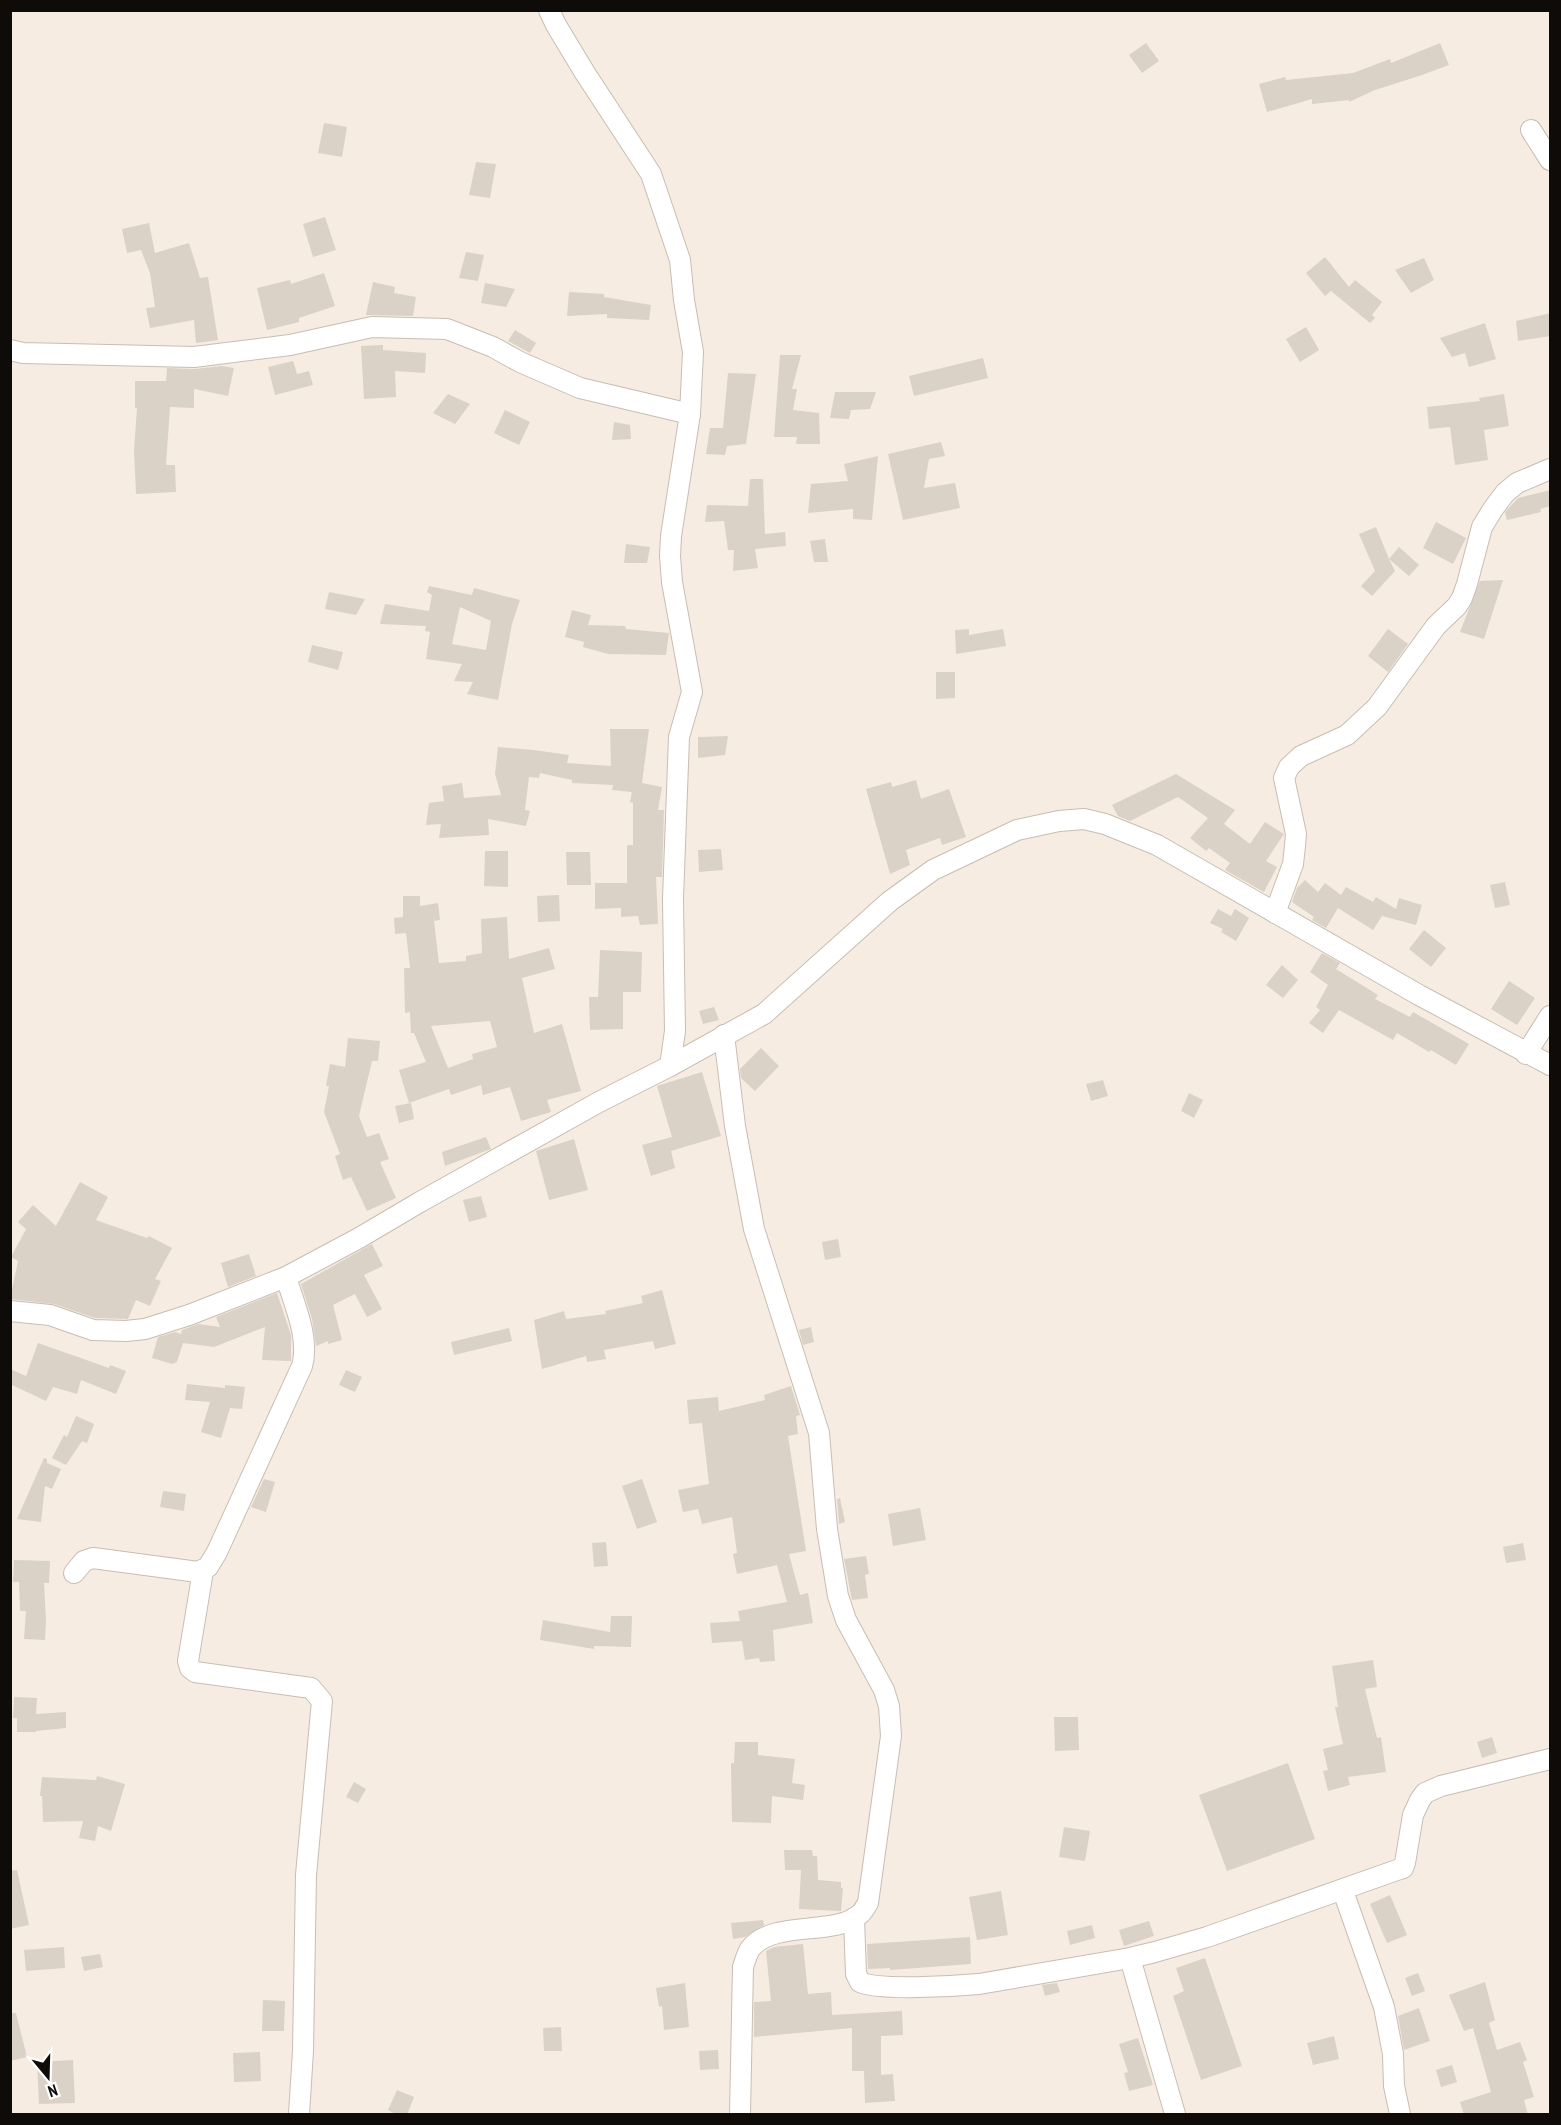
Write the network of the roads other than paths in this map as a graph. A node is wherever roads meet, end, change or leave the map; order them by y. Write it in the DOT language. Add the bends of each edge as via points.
graph roads {
  1 [pos="549,10"];
  2 [pos="1531,130"];
  3 [pos="1551,160"];
  4 [pos="10,350"];
  5 [pos="690,414"];
  6 [pos="1551,469"];
  7 [pos="1275,913"];
  8 [pos="1551,1016"];
  9 [pos="724,1035"];
  10 [pos="1526,1054"];
  11 [pos="1551,1065"];
  12 [pos="670,1066"];
  13 [pos="286,1277"];
  14 [pos="14,1317"];
  15 [pos="203,1571"];
  16 [pos="74,1573"];
  17 [pos="1551,1759"];
  18 [pos="1343,1891"];
  19 [pos="854,1918"];
  20 [pos="1130,1959"];
  21 [pos="299,2115"];
  22 [pos="740,2115"];
  23 [pos="1175,2115"];
  24 [pos="1400,2115"];
  1 -- 5 [label="street" via="651,174 670,225 680,260 693,352"];
  2 -- 3 [label="street"];
  4 -- 5 [label="street" via="194,357 290,345 372,327 447,329 580,388"];
  5 -- 12 [label="street" via="669,556 692,692 680,737 674,898 675,1031"];
  6 -- 7 [label="street" via="1517,483 1493,509 1482,527 1462,598 1403,668 1377,707 1347,735 1301,756 1287,770 1285,790 1296,834 1295,846 1293,864"];
  7 -- 9 [label="street" via="1134,835 1084,819 1059,820 1017,830 933,870 890,901 764,1014"];
  7 -- 10 [label="street"];
  8 -- 10 [label="street"];
  9 -- 12 [label="street"];
  9 -- 19 [label="street" via="735,1126 754,1229 819,1433 827,1529 838,1596 889,1706 891,1736 868,1903"];
  10 -- 11 [label="street"];
  12 -- 13 [label="street" via="599,1101"];
  13 -- 14 [label="street" via="145,1329 93,1330 50,1315"];
  13 -- 15 [label="street" via="305,1354 302,1366 217,1552"];
  15 -- 16 [label="street" via="93,1558"];
  15 -- 21 [label="street" via="190,1668 195,1672 311,1688 322,1701 306,1875"];
  17 -- 18 [label="street" via="1425,1793 1413,1815 1403,1868"];
  18 -- 20 [label="street"];
  18 -- 24 [label="street" via="1384,2007"];
  19 -- 20 [label="street" via="856,1974 860,1982 873,1986 979,1984"];
  19 -- 22 [label="street" via="774,1935 749,1951 743,1966"];
  20 -- 23 [label="street"];
}
